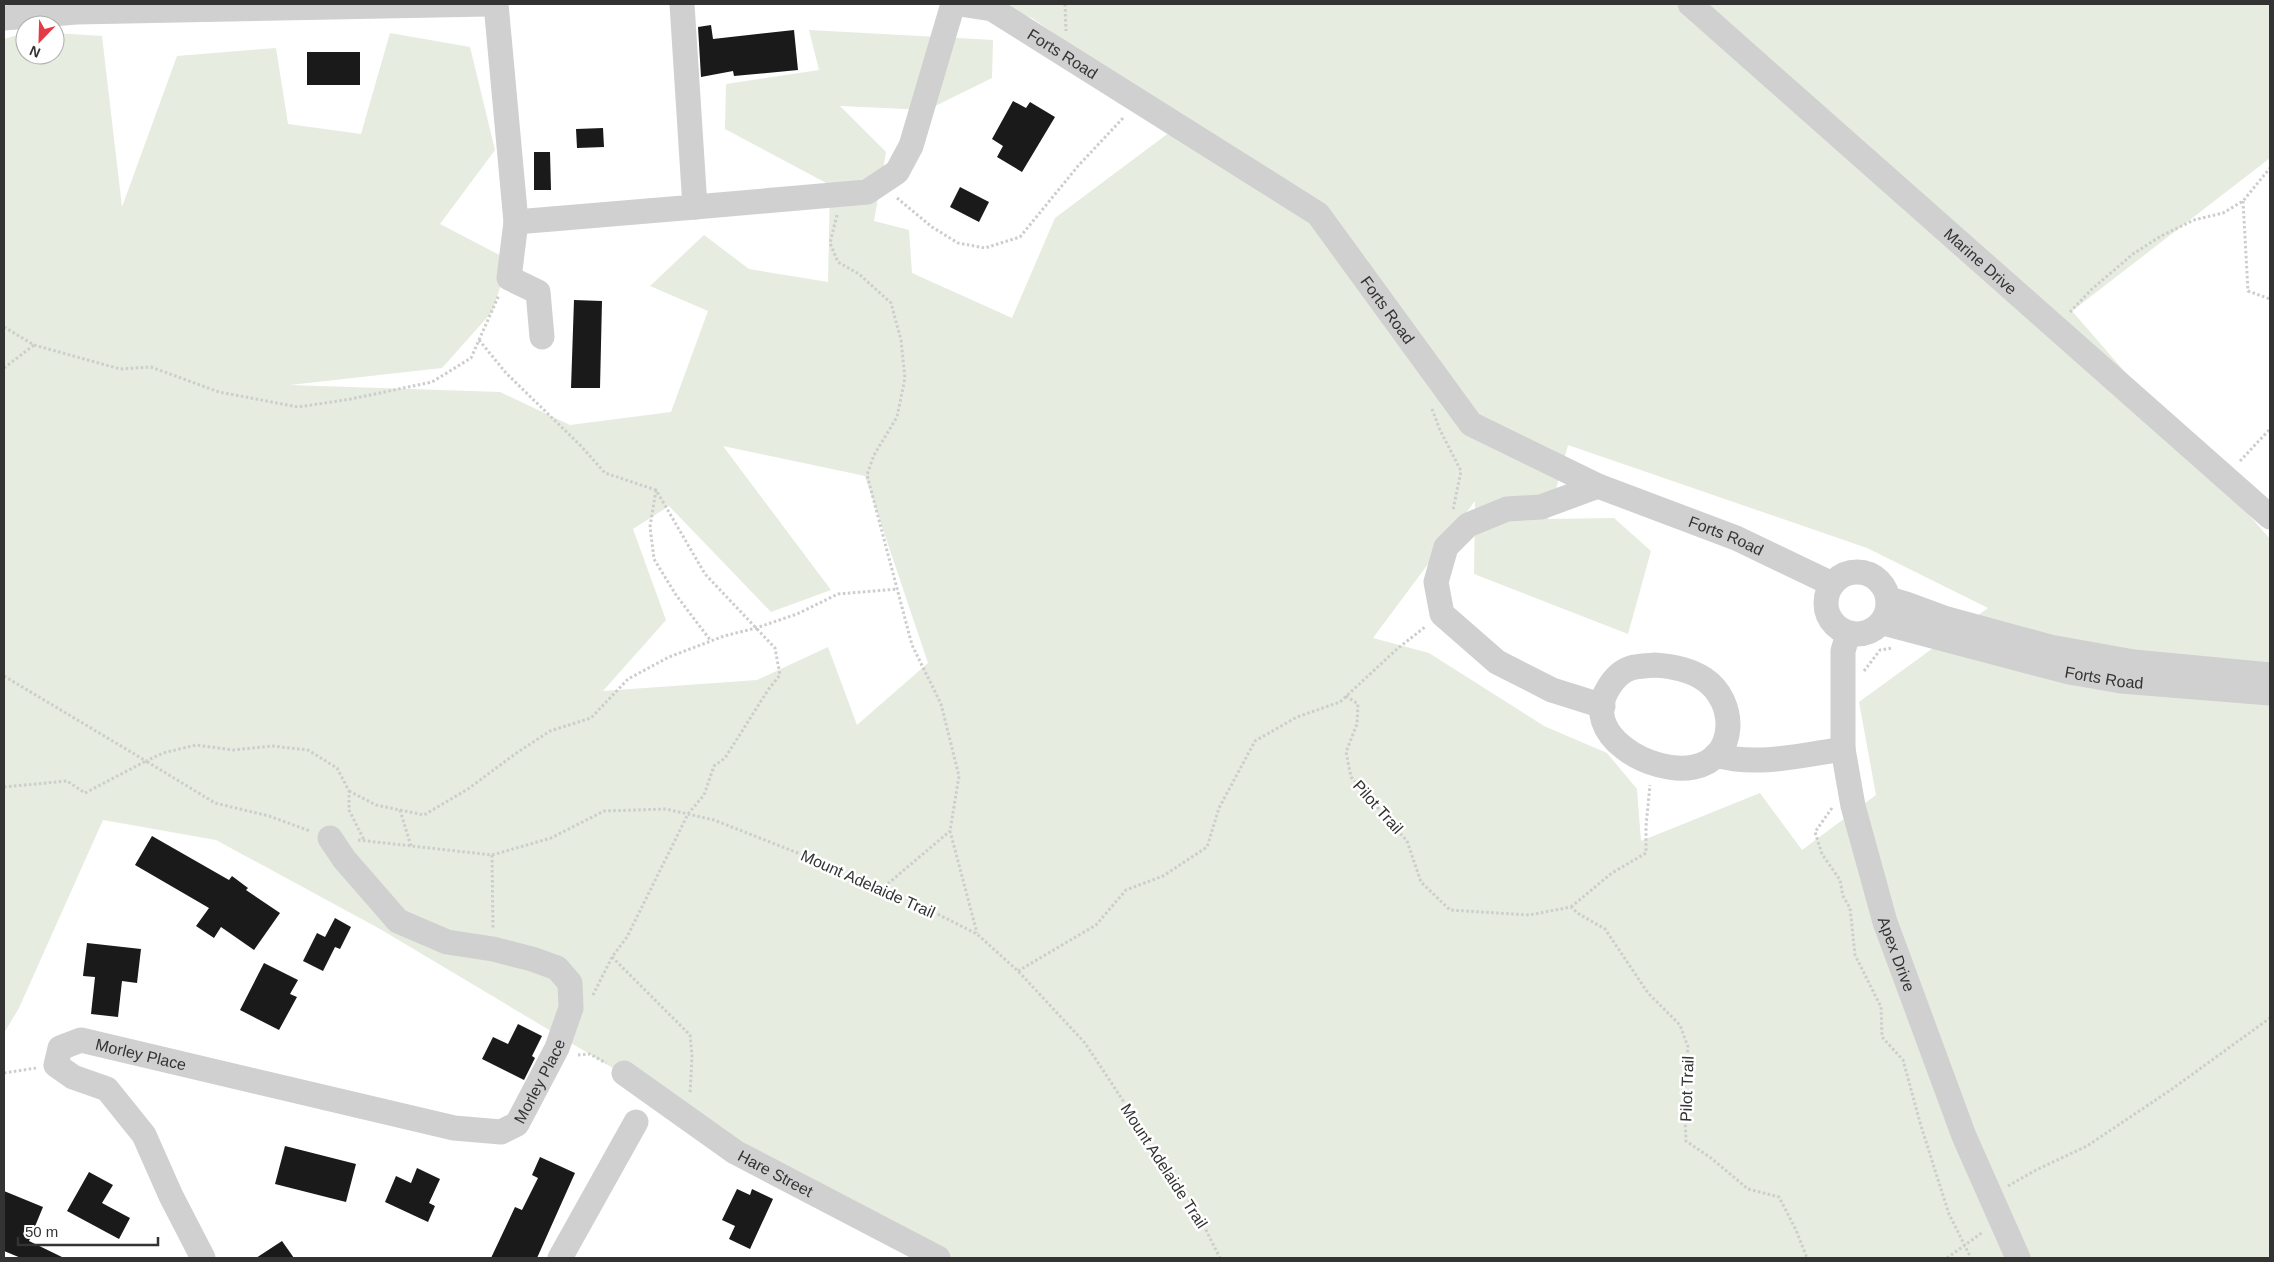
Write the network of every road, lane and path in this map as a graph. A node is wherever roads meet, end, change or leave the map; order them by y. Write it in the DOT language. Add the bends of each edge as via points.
graph roads {
  1 [pos="489,4"];
  2 [pos="496,4"];
  3 [pos="682,4"];
  4 [pos="953,4"];
  5 [pos="960,4"];
  6 [pos="1690,4"];
  7 [pos="4,18"];
  8 [pos="1139,101"];
  9 [pos="2270,168"];
  10 [pos="867,192"];
  11 [pos="842,194"];
  12 [pos="2244,201"];
  13 [pos="695,207"];
  14 [pos="516,222"];
  15 [pos="509,278"];
  16 [pos="2270,300"];
  17 [pos="4,327"];
  18 [pos="2055,327"];
  19 [pos="542,337"];
  20 [pos="479,340"];
  21 [pos="34,345"];
  22 [pos="4,368"];
  23 [pos="1431,406"];
  24 [pos="2270,429"];
  25 [pos="2225,477"];
  26 [pos="1598,486"];
  27 [pos="656,490"];
  28 [pos="2270,517"];
  29 [pos="1446,547"];
  30 [pos="1832,584"];
  31 [pos="898,589"];
  32 [pos="1886,611"];
  33 [pos="1442,614"];
  34 [pos="756,628"];
  35 [pos="1848,634"];
  36 [pos="711,641"];
  37 [pos="2270,675"];
  38 [pos="4,676"];
  39 [pos="2270,693"];
  40 [pos="1346,696"];
  41 [pos="1603,706"];
  42 [pos="1843,749"];
  43 [pos="1716,755"];
  44 [pos="146,761"];
  45 [pos="1652,764"];
  46 [pos="4,787"];
  47 [pos="1849,789"];
  48 [pos="349,791"];
  49 [pos="400,810"];
  50 [pos="688,814"];
  51 [pos="950,831"];
  52 [pos="330,838"];
  53 [pos="364,840"];
  54 [pos="411,846"];
  55 [pos="492,855"];
  56 [pos="884,887"];
  57 [pos="1571,906"];
  58 [pos="977,934"];
  59 [pos="493,949"];
  60 [pos="612,957"];
  61 [pos="1018,971"];
  62 [pos="571,1008"];
  63 [pos="2270,1018"];
  64 [pos="58,1057"];
  65 [pos="552,1059"];
  66 [pos="4,1073"];
  67 [pos="624,1073"];
  68 [pos="636,1122"];
  69 [pos="695,1124"];
  70 [pos="1991,1197"];
  71 [pos="2000,1220"];
  72 [pos="1965,1245"];
  73 [pos="203,1258"];
  74 [pos="560,1258"];
  75 [pos="938,1258"];
  76 [pos="1220,1258"];
  77 [pos="1807,1258"];
  78 [pos="1947,1258"];
  79 [pos="1971,1258"];
  80 [pos="2018,1258"];
  1 -- 7 [label="street" via="76,12"];
  2 -- 14 [label="street"];
  3 -- 13 [label="street"];
  4 -- 10 [label="street" via="911,146 898,172"];
  5 -- 8 [label="street, Forts Road" via="992,9"];
  6 -- 18 [label="street, Marine Drive"];
  8 -- 10 [label="path" via="1078,166 1020,237 986,248 958,243 896,198"];
  8 -- 26 [label="street, Forts Road" via="1318,214 1471,424"];
  9 -- 12 [label="path"];
  10 -- 11 [label="street"];
  11 -- 13 [label="street"];
  11 -- 31 [label="path" via="830,243 838,262 859,274 890,303 901,340 905,378 897,417 874,455 867,476"];
  12 -- 16 [label="path" via="2248,291"];
  12 -- 18 [label="path" via="2224,212 2194,220 2133,254"];
  13 -- 14 [label="street"];
  14 -- 15 [label="street"];
  15 -- 19 [label="street" via="538,292"];
  15 -- 20 [label="path"];
  17 -- 21 [label="path"];
  18 -- 25 [label="street, Marine Drive"];
  20 -- 21 [label="path" via="471,358 432,382 298,407 219,392 151,367 120,369"];
  20 -- 27 [label="path" via="605,473"];
  21 -- 22 [label="path"];
  23 -- 29 [label="path" via="1461,471"];
  24 -- 25 [label="path"];
  25 -- 28 [label="street, Marine Drive"];
  26 -- 29 [label="street" via="1541,507 1499,512 1468,525"];
  26 -- 30 [label="street, Forts Road" via="1736,538"];
  27 -- 34 [label="path" via="705,574"];
  27 -- 36 [label="path" via="650,526 654,559"];
  29 -- 33 [label="street" via="1436,582"];
  30 -- 32 [label="street" via="1853,572 1877,578 1885,588"];
  30 -- 35 [label="street" via="1826,598 1827,613 1835,626"];
  31 -- 34 [label="path" via="838,594 797,614"];
  31 -- 51 [label="path" via="912,645 940,704 959,776"];
  32 -- 35 [label="street" via="1873,632"];
  32 -- 37 [label="street, Forts Road" via="1963,624 2050,648 2134,662"];
  32 -- 39 [label="street, Forts Road" via="2069,672 2120,681"];
  33 -- 40 [label="path" via="1397,649"];
  33 -- 41 [label="street" via="1497,662 1552,690"];
  34 -- 36 [label="path"];
  34 -- 50 [label="path" via="775,648 780,675 724,758 714,766 704,795"];
  35 -- 42 [label="street, Apex Drive" via="1843,651"];
  36 -- 49 [label="path" via="669,657 628,680 591,718 550,731 468,789 424,815"];
  38 -- 44 [label="path, Mount Adelaide Trail"];
  40 -- 57 [label="path, Pilot Trail" via="1358,704 1357,724 1346,752 1350,777 1407,840 1421,882 1450,910 1529,915"];
  40 -- 61 [label="path" via="1340,702 1297,717 1255,741 1220,808 1207,847 1163,876 1126,890 1096,925"];
  41 -- 43 [label="street" via="1606,692 1614,680 1631,668 1654,665 1688,671 1713,687 1727,707 1729,730"];
  41 -- 45 [label="street" via="1610,734 1630,753"];
  42 -- 43 [label="street" via="1754,760"];
  42 -- 47 [label="street, Apex Drive"];
  43 -- 45 [label="street" via="1694,767"];
  44 -- 46 [label="path" via="85,793 67,781"];
  44 -- 48 [label="path" via="196,745 233,750 272,746 308,750 337,768"];
  44 -- 52 [label="path, Mount Adelaide Trail" via="215,803 268,816"];
  45 -- 57 [label="path, Pilot Trail" via="1646,852 1600,882"];
  47 -- 70 [label="street, Apex Drive" via="1885,922 1964,1136"];
  47 -- 72 [label="path" via="1815,832 1822,854 1840,880 1843,896 1850,908 1855,955 1881,1007 1882,1037 1902,1060 1949,1214"];
  48 -- 49 [label="path" via="376,805"];
  48 -- 53 [label="path" via="349,810"];
  49 -- 54 [label="path"];
  50 -- 55 [label="path, Mount Adelaide Trail" via="666,809 604,811 551,838"];
  50 -- 56 [label="path, Mount Adelaide Trail" via="714,820"];
  50 -- 60 [label="path" via="627,937"];
  51 -- 56 [label="path"];
  51 -- 58 [label="path"];
  52 -- 53 [label="path, Mount Adelaide Trail"];
  52 -- 59 [label="street, Morley Place" via="398,922 446,942"];
  53 -- 54 [label="path, Mount Adelaide Trail"];
  54 -- 55 [label="path, Mount Adelaide Trail"];
  55 -- 59 [label="path"];
  56 -- 58 [label="path, Mount Adelaide Trail"];
  57 -- 77 [label="path, Pilot Trail" via="1605,930 1648,993 1680,1025 1688,1047 1684,1088 1686,1141 1748,1189 1779,1197"];
  58 -- 61 [label="path, Mount Adelaide Trail"];
  59 -- 62 [label="street, Morley Place" via="557,968 570,984"];
  60 -- 62 [label="path" via="590,1002"];
  60 -- 69 [label="path" via="690,1035 689,1086"];
  61 -- 76 [label="path, Mount Adelaide Trail" via="1085,1043 1198,1214"];
  62 -- 65 [label="street, Morley Place"];
  63 -- 70 [label="path" via="2086,1146 2036,1170"];
  64 -- 65 [label="street, Morley Place" via="80,1040 454,1128 501,1132 517,1124"];
  64 -- 66 [label="path"];
  64 -- 73 [label="street" via="73,1077 108,1089 144,1136"];
  65 -- 67 [label="path" via="590,1054"];
  67 -- 69 [label="street, Hare Street"];
  68 -- 74 [label="street"];
  69 -- 75 [label="street, Hare Street" via="735,1152"];
  70 -- 71 [label="street, Apex Drive"];
  71 -- 72 [label="path"];
  71 -- 80 [label="street, Apex Drive"];
  72 -- 78 [label="path"];
  72 -- 79 [label="path"];
}
